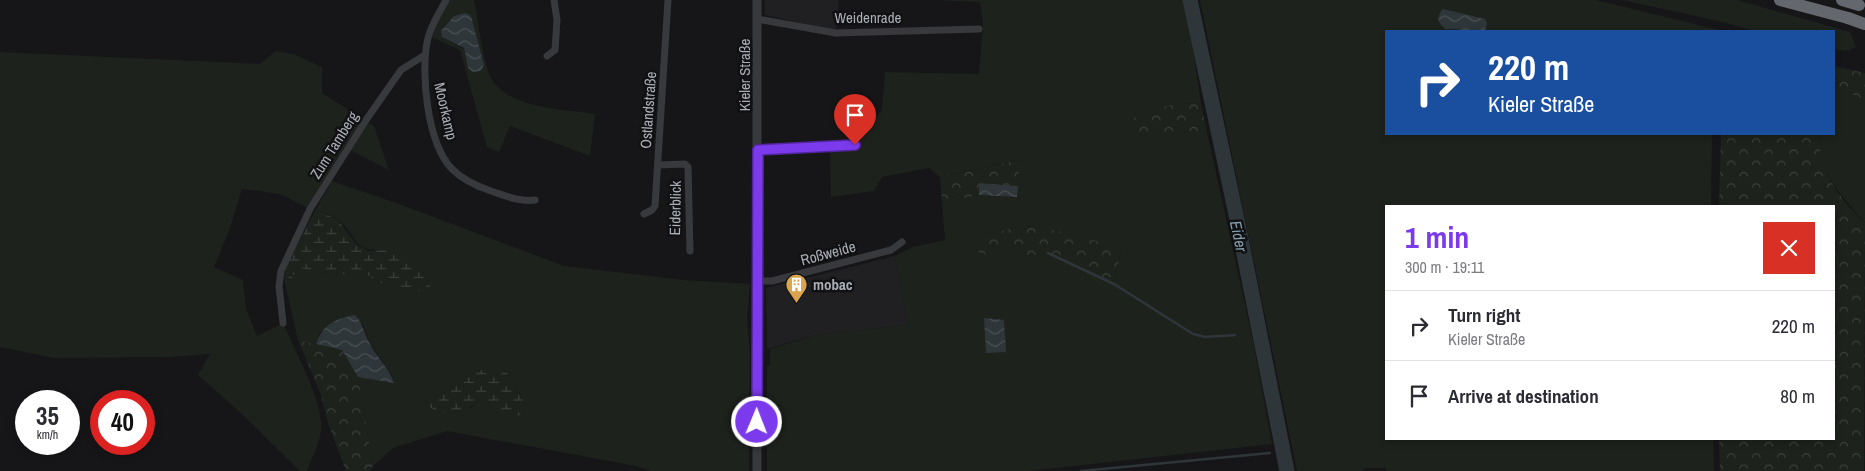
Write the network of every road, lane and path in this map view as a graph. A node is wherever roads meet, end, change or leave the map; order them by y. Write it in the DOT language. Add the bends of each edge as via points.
graph roads {
  1 [pos="446,0"];
  2 [pos="554,0"];
  3 [pos="668,0"];
  4 [pos="757,0"];
  5 [pos="1780,0"];
  6 [pos="1842,0"];
  7 [pos="1857,4"];
  8 [pos="757,19"];
  9 [pos="1865,24"];
  10 [pos="1865,28"];
  11 [pos="979,29"];
  12 [pos="425,55"];
  13 [pos="547,56"];
  14 [pos="855,145"];
  15 [pos="758,150"];
  16 [pos="658,165"];
  17 [pos="535,200"];
  18 [pos="644,214"];
  19 [pos="902,242"];
  20 [pos="690,250"];
  21 [pos="758,281"];
  22 [pos="283,323"];
  23 [pos="757,471"];
  1 -- 12 [label="street" via="428,36"];
  2 -- 13 [label="street" via="557,34 555,50"];
  3 -- 16 [label="street, Ostlandstraße"];
  4 -- 8 [label="street, Kieler Straße"];
  5 -- 9 [label="highway, bridge"];
  6 -- 7 [label="highway, bridge"];
  7 -- 10 [label="street"];
  8 -- 11 [label="street, Weidenrade" via="836,32"];
  8 -- 15 [label="street, Kieler Straße"];
  12 -- 17 [label="street, Moorkamp" via="427,103 442,154 450,168 477,186 514,199"];
  12 -- 22 [label="street, Zum Tamberg" via="401,70 310,209 281,271 279,286"];
  14 -- 15 [label="street"];
  15 -- 21 [label="street, Kieler Straße"];
  16 -- 18 [label="street, Ostlandstraße" via="655,206"];
  16 -- 20 [label="street, Eiderblick" via="685,164 688,167"];
  19 -- 21 [label="street, Roßweide" via="891,250 772,281"];
  21 -- 23 [label="street, Kieler Straße"];
}
